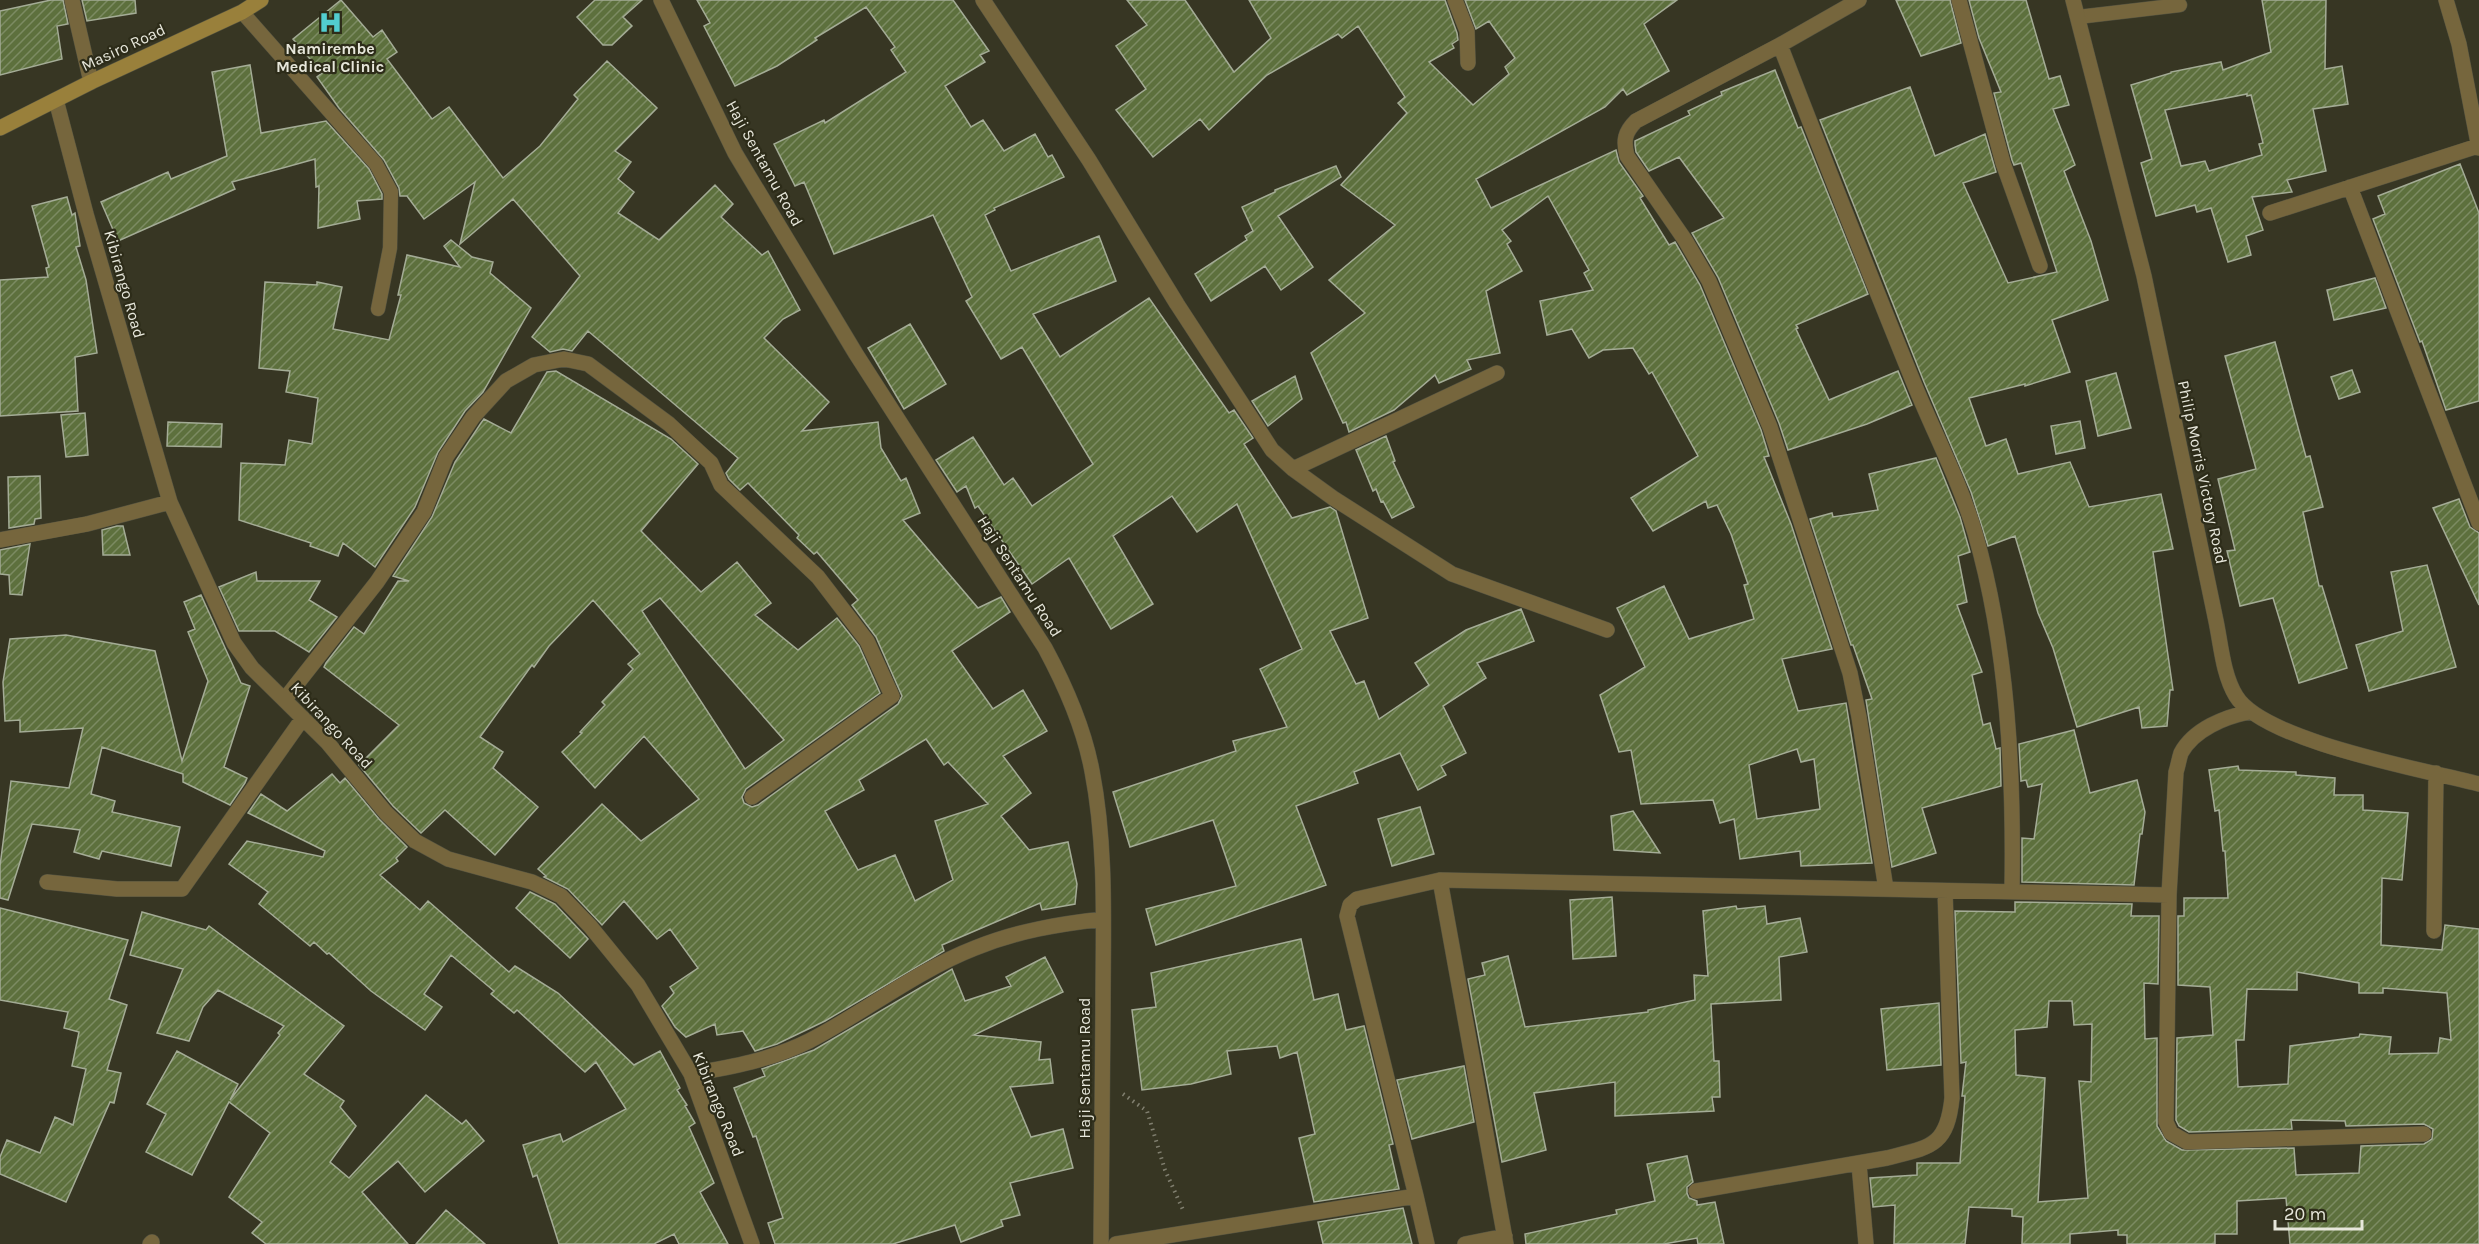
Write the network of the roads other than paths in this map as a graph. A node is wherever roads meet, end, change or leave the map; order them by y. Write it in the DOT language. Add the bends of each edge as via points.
graph roads {
  1 [pos="72,0"];
  2 [pos="261,0"];
  3 [pos="661,0"];
  4 [pos="983,0"];
  5 [pos="1455,0"];
  6 [pos="1859,0"];
  7 [pos="1959,0"];
  8 [pos="2073,0"];
  9 [pos="2446,0"];
  10 [pos="2180,5"];
  11 [pos="242,12"];
  12 [pos="2078,17"];
  13 [pos="1780,45"];
  14 [pos="1468,63"];
  15 [pos="90,82"];
  16 [pos="56,100"];
  17 [pos="0,128"];
  18 [pos="2479,147"];
  19 [pos="2350,187"];
  20 [pos="2270,213"];
  21 [pos="2040,266"];
  22 [pos="378,309"];
  23 [pos="1497,373"];
  24 [pos="1293,469"];
  25 [pos="170,502"];
  26 [pos="2479,523"];
  27 [pos="0,540"];
  28 [pos="1607,630"];
  29 [pos="285,699"];
  30 [pos="2249,712"];
  31 [pos="303,718"];
  32 [pos="2436,773"];
  33 [pos="2479,784"];
  34 [pos="752,797"];
  35 [pos="1440,880"];
  36 [pos="47,882"];
  37 [pos="1886,890"];
  38 [pos="1945,891"];
  39 [pos="2012,892"];
  40 [pos="2169,895"];
  41 [pos="1103,919"];
  42 [pos="2434,932"];
  43 [pos="691,1074"];
  44 [pos="2424,1134"];
  45 [pos="1859,1164"];
  46 [pos="1696,1191"];
  47 [pos="1416,1196"];
  48 [pos="1505,1240"];
  49 [pos="752,1244"];
  50 [pos="1101,1244"];
  51 [pos="1116,1244"];
  52 [pos="1427,1244"];
  53 [pos="1465,1244"];
  54 [pos="1866,1244"];
  1 -- 15 [label="street"];
  2 -- 11 [label="main road, Masiro Road"];
  3 -- 41 [label="street, Haji Sentamu Road" via="735,153 856,354 1045,648 1064,684 1092,771 1099,820"];
  4 -- 24 [label="street" via="1089,160 1257,428 1272,450"];
  5 -- 14 [label="street" via="1467,31"];
  6 -- 13 [label="street"];
  7 -- 21 [label="street" via="2003,163"];
  8 -- 12 [label="street, Philip Morris Victory Road"];
  9 -- 18 [label="street" via="2459,44"];
  10 -- 12 [label="lane"];
  11 -- 15 [label="main road, Masiro Road"];
  11 -- 22 [label="lane" via="376,164 391,192 390,248"];
  12 -- 30 [label="street, Philip Morris Victory Road" via="2144,276 2228,678"];
  13 -- 37 [label="street" via="1636,121 1627,130 1624,143 1627,156 1709,281 1770,427 1850,673"];
  13 -- 39 [label="street" via="1974,532 1992,607 2005,710 2013,821"];
  15 -- 16 [label="main road, Masiro Road"];
  16 -- 17 [label="main road, Masiro Road"];
  16 -- 25 [label="street, Kibirango Road"];
  18 -- 19 [label="street"];
  19 -- 20 [label="street"];
  19 -- 26 [label="street"];
  23 -- 24 [label="street"];
  24 -- 28 [label="street" via="1452,574"];
  25 -- 27 [label="street" via="87,525"];
  25 -- 29 [label="street, Kibirango Road" via="234,643 252,668"];
  29 -- 31 [label="street, Kibirango Road"];
  29 -- 34 [label="street" via="377,582 424,512 446,457 473,417 506,381 534,365 564,359 588,364 669,423 711,463 721,484 818,577 867,642 892,696"];
  30 -- 32 [label="street, Philip Morris Victory Road" via="2263,721 2349,752"];
  30 -- 40 [label="street" via="2211,725 2181,753 2176,772"];
  31 -- 36 [label="street" via="182,889 117,889"];
  31 -- 43 [label="street, Kibirango Road" via="415,841 448,860 532,882 561,896 638,985"];
  32 -- 33 [label="street, Philip Morris Victory Road"];
  32 -- 42 [label="street"];
  35 -- 37 [label="street"];
  35 -- 47 [label="street" via="1357,899 1350,904 1347,916"];
  35 -- 48 [label="street"];
  37 -- 38 [label="street"];
  38 -- 39 [label="street"];
  38 -- 45 [label="street" via="1950,1119 1944,1134 1934,1144"];
  39 -- 40 [label="street"];
  40 -- 44 [label="street" via="2165,1111 2171,1133 2187,1142"];
  41 -- 43 [label="street" via="1020,932 973,949 809,1041 743,1065"];
  41 -- 50 [label="street, Haji Sentamu Road"];
  43 -- 49 [label="street, Kibirango Road"];
  45 -- 46 [label="street"];
  45 -- 54 [label="street"];
  47 -- 51 [label="street"];
  47 -- 52 [label="street"];
  48 -- 53 [label="street"];
}
